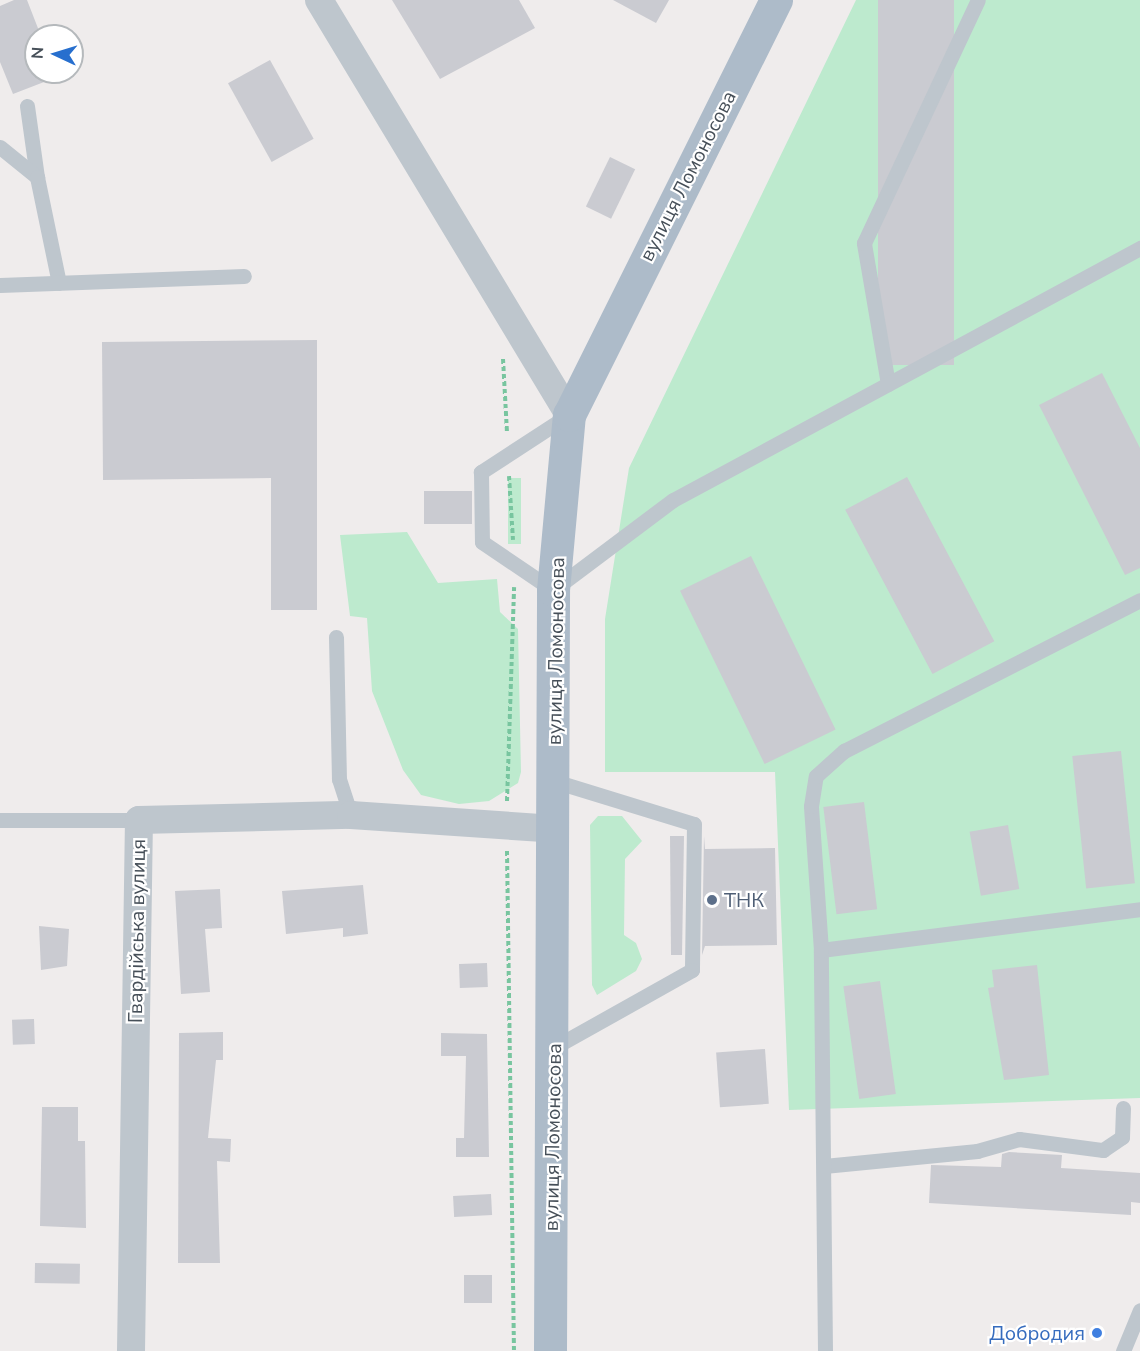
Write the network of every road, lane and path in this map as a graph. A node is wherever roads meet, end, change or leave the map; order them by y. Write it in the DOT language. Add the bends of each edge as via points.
graph roads {
  1 [pos="320,0"];
  2 [pos="776,0"];
  3 [pos="978,0"];
  4 [pos="27,106"];
  5 [pos="0,147"];
  6 [pos="38,177"];
  7 [pos="1140,248"];
  8 [pos="244,276"];
  9 [pos="59,283"];
  10 [pos="0,285"];
  11 [pos="888,384"];
  12 [pos="568,415"];
  13 [pos="553,590"];
  14 [pos="1140,600"];
  15 [pos="336,637"];
  16 [pos="554,781"];
  17 [pos="351,815"];
  18 [pos="0,820"];
  19 [pos="139,820"];
  20 [pos="506,826"];
  21 [pos="555,829"];
  22 [pos="1140,909"];
  23 [pos="821,950"];
  24 [pos="555,1047"];
  25 [pos="1123,1108"];
  26 [pos="824,1166"];
  27 [pos="1140,1311"];
  28 [pos="131,1351"];
  29 [pos="514,1351"];
  30 [pos="550,1351"];
  31 [pos="825,1351"];
  32 [pos="1123,1351"];
  1 -- 12 [label="street"];
  2 -- 12 [label="main road, вулиця Ломоносова"];
  3 -- 11 [label="lane" via="864,243"];
  4 -- 6 [label="lane"];
  5 -- 6 [label="lane"];
  6 -- 9 [label="lane"];
  7 -- 11 [label="lane"];
  8 -- 9 [label="lane"];
  9 -- 10 [label="lane"];
  11 -- 13 [label="lane" via="673,500"];
  12 -- 13 [label="main road, вулиця Ломоносова"];
  12 -- 13 [label="lane" via="480,472 482,542"];
  13 -- 16 [label="main road, вулиця Ломоносова"];
  14 -- 23 [label="lane" via="844,751 816,776 811,806"];
  15 -- 17 [label="lane" via="339,779"];
  16 -- 21 [label="main road, вулиця Ломоносова"];
  16 -- 24 [label="lane" via="694,824 692,970"];
  17 -- 19 [label="street, Гвардійська вулиця"];
  17 -- 20 [label="street, Гвардійська вулиця"];
  18 -- 19 [label="lane"];
  19 -- 28 [label="street, Гвардійська вулиця"];
  20 -- 21 [label="street, Гвардійська вулиця"];
  20 -- 29 [label="path"];
  21 -- 24 [label="main road, вулиця Ломоносова"];
  22 -- 23 [label="lane"];
  23 -- 26 [label="lane"];
  24 -- 30 [label="main road, вулиця Ломоносова"];
  25 -- 26 [label="lane" via="1122,1137 1103,1150 1019,1139 977,1151"];
  26 -- 31 [label="lane"];
  27 -- 32 [label="lane"];
}
